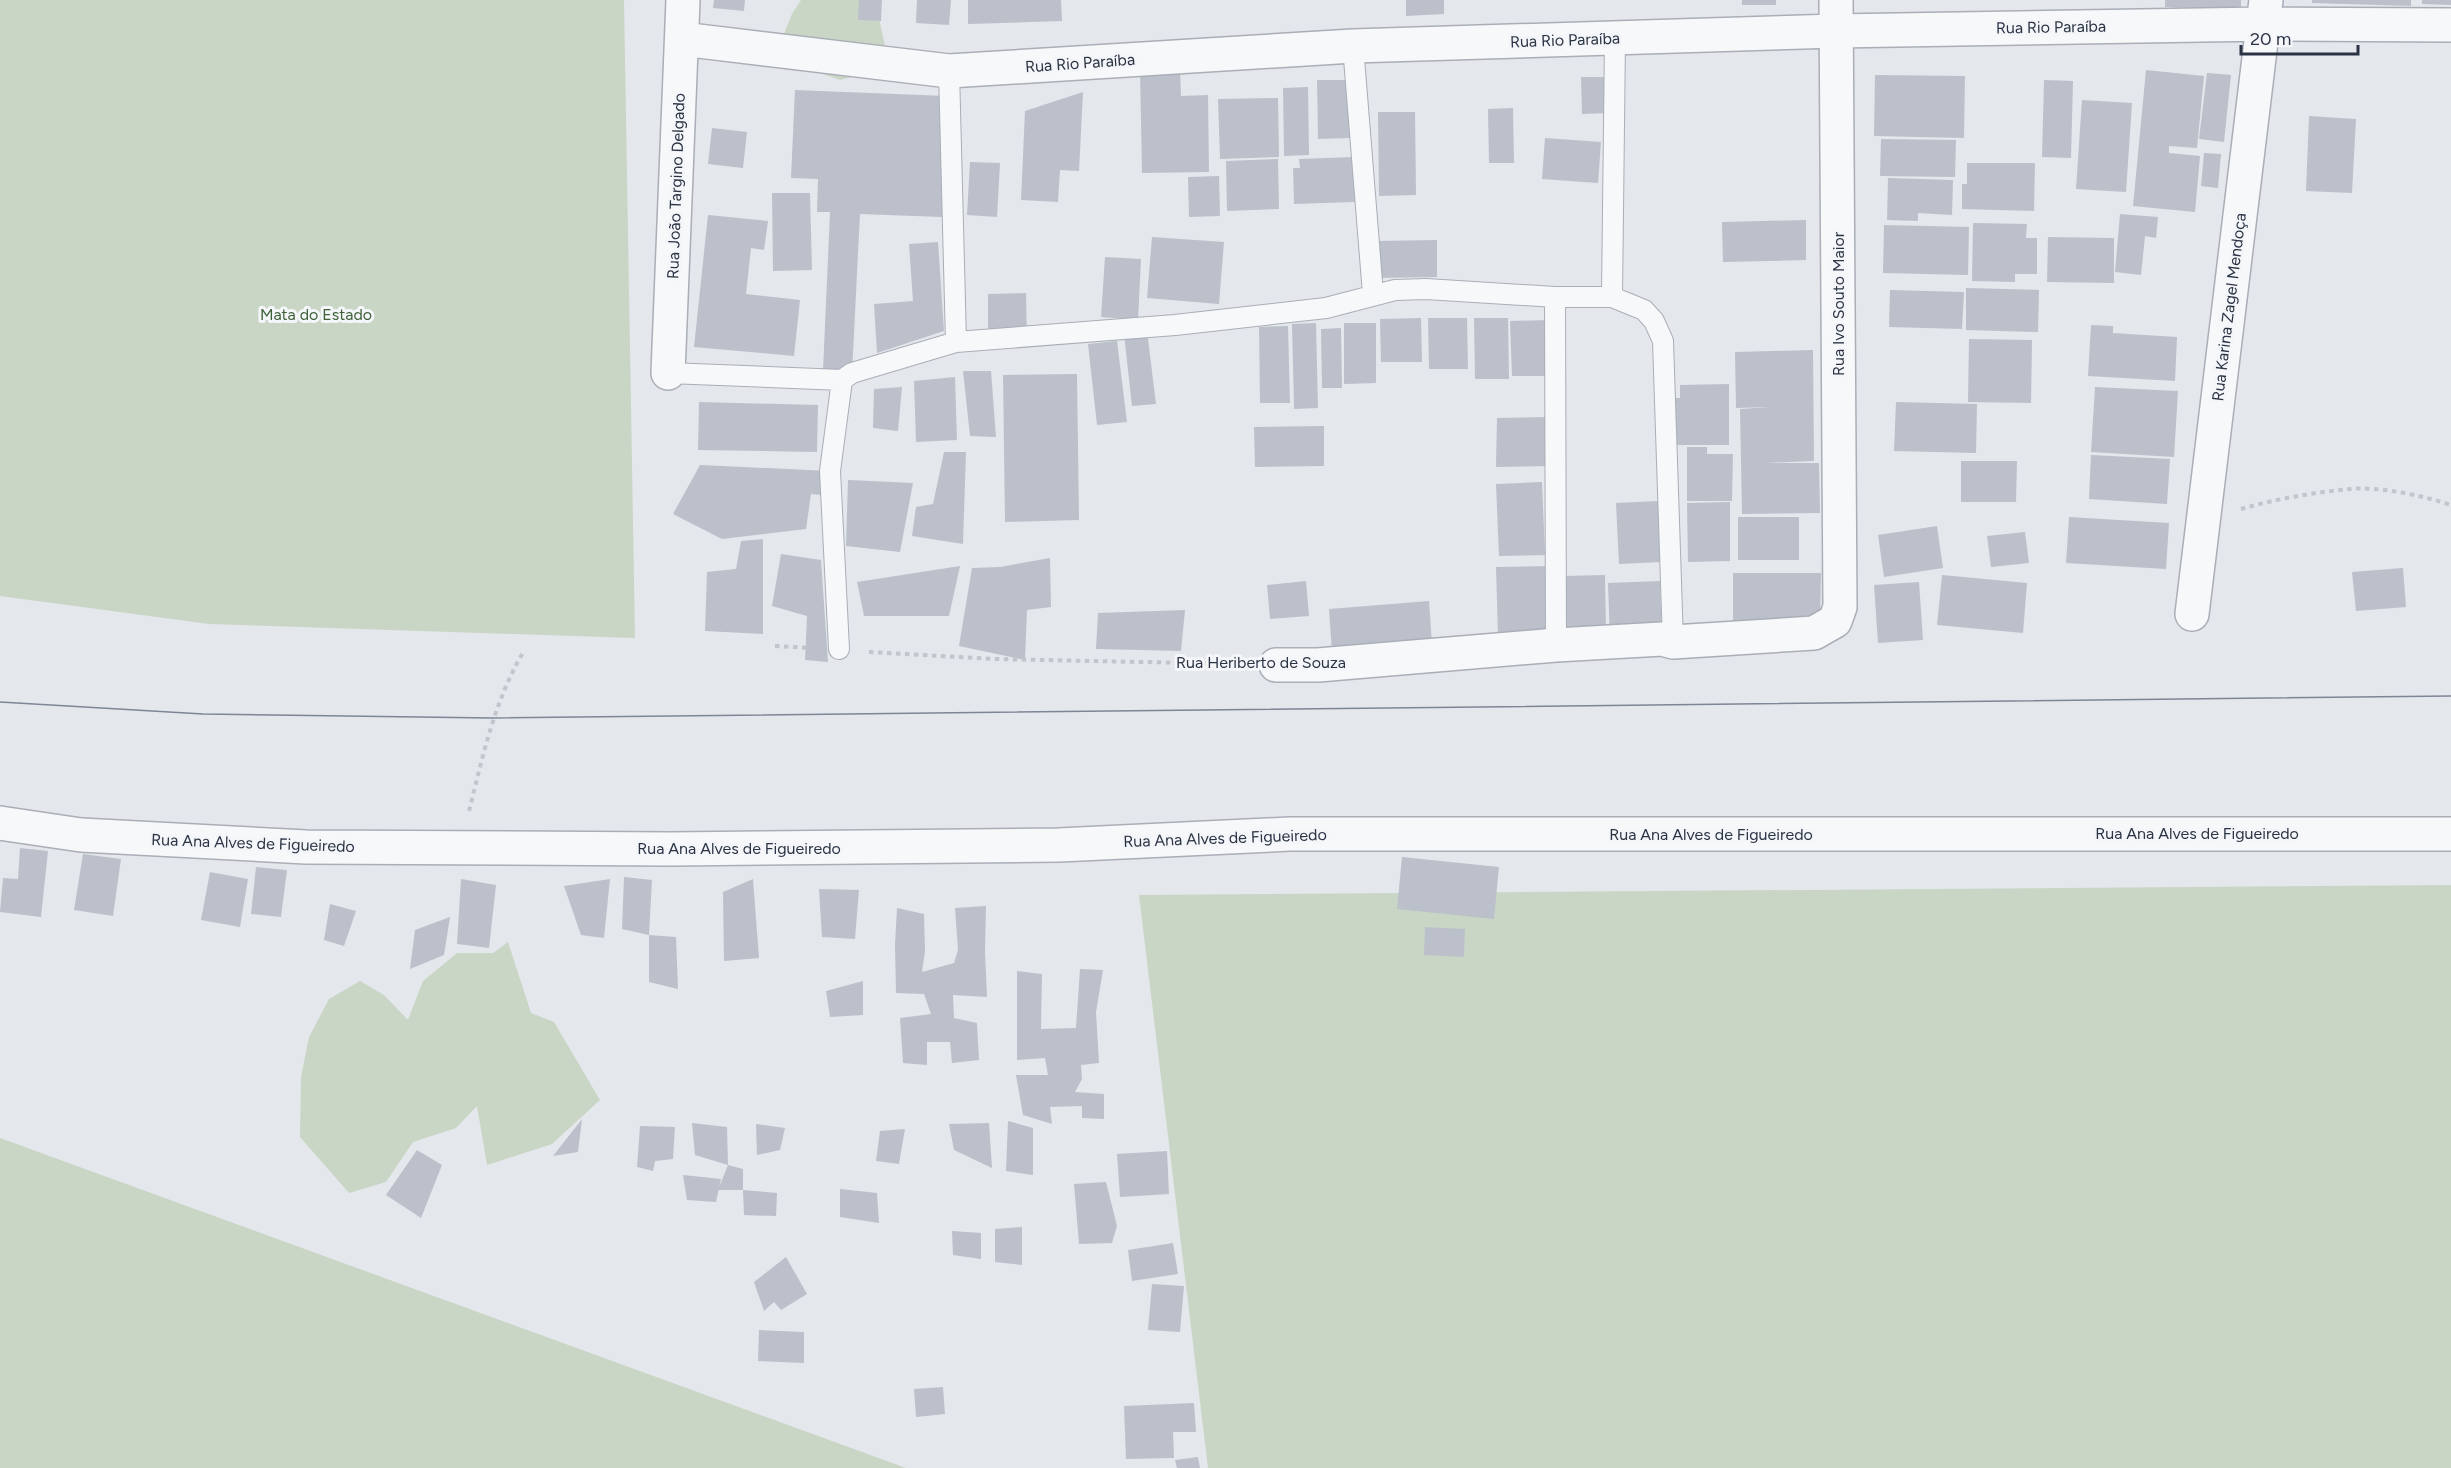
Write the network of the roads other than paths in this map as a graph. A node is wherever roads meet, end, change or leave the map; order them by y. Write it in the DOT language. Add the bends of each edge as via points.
graph roads {
  1 [pos="683,0"];
  2 [pos="2264,12"];
  3 [pos="1836,15"];
  4 [pos="2451,26"];
  5 [pos="682,39"];
  6 [pos="1616,39"];
  7 [pos="1353,46"];
  8 [pos="950,71"];
  9 [pos="1373,294"];
  10 [pos="1556,297"];
  11 [pos="1612,297"];
  12 [pos="956,342"];
  13 [pos="669,373"];
  14 [pos="842,380"];
  15 [pos="1840,607"];
  16 [pos="2192,614"];
  17 [pos="1673,642"];
  18 [pos="1556,645"];
  19 [pos="839,650"];
  20 [pos="1276,665"];
  21 [pos="0,823"];
  22 [pos="2451,834"];
  1 -- 5 [label="street, Rua João Targino Delgado"];
  2 -- 3 [label="street, Rua Rio Paraíba"];
  2 -- 4 [label="street, Rua Rio Paraíba"];
  2 -- 16 [label="street, Rua Karina Zagel Mendoça"];
  3 -- 6 [label="street, Rua Rio Paraíba"];
  3 -- 15 [label="street, Rua Ivo Souto Maior"];
  5 -- 8 [label="street, Rua Rio Paraíba"];
  5 -- 13 [label="street, Rua João Targino Delgado"];
  6 -- 7 [label="street, Rua Rio Paraíba"];
  6 -- 11 [label="lane"];
  7 -- 8 [label="street, Rua Rio Paraíba"];
  7 -- 9 [label="lane"];
  8 -- 12 [label="lane"];
  9 -- 10 [label="lane" via="1426,289"];
  9 -- 12 [label="lane" via="1326,308 1175,325"];
  10 -- 11 [label="lane"];
  10 -- 18 [label="lane"];
  11 -- 17 [label="lane" via="1644,310 1663,341"];
  12 -- 14 [label="lane" via="852,373"];
  13 -- 14 [label="lane"];
  14 -- 19 [label="lane" via="830,471"];
  15 -- 17 [label="street, Rua Heriberto de Souza" via="1835,621 1814,633"];
  17 -- 18 [label="street, Rua Heriberto de Souza" via="1662,639"];
  18 -- 20 [label="street, Rua Heriberto de Souza" via="1364,662"];
  21 -- 22 [label="street, Rua Ana Alves de Figueiredo" via="81,835 306,847 671,849 1059,845 1290,834"];
}
